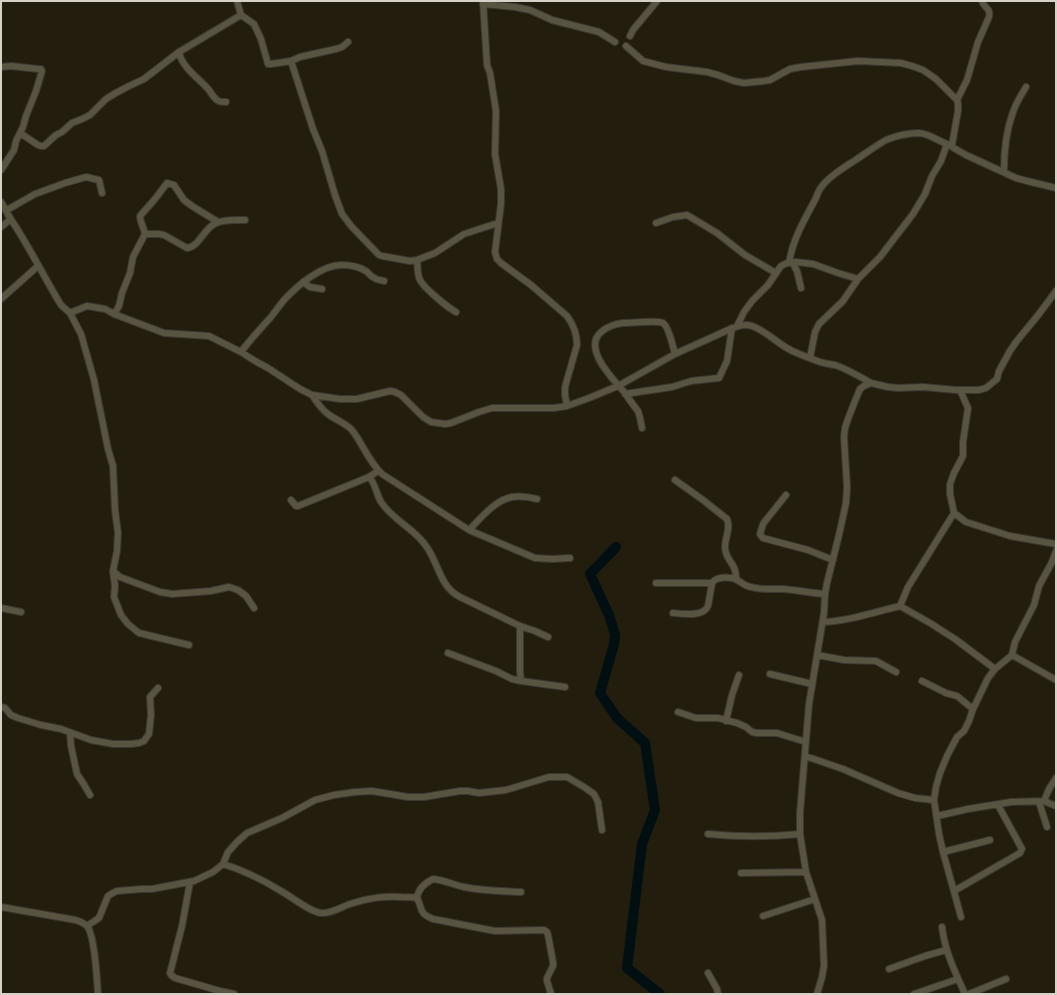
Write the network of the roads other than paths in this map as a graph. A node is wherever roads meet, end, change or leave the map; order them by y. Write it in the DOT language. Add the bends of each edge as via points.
graph roads {
  1 [pos="237,1"];
  2 [pos="657,1"];
  3 [pos="982,1"];
  4 [pos="483,2"];
  5 [pos="241,15"];
  6 [pos="630,36"];
  7 [pos="348,42"];
  8 [pos="615,42"];
  9 [pos="626,46"];
  10 [pos="179,52"];
  11 [pos="291,61"];
  12 [pos="1,66"];
  13 [pos="1026,87"];
  14 [pos="957,100"];
  15 [pos="226,102"];
  16 [pos="20,133"];
  17 [pos="949,145"];
  18 [pos="1,170"];
  19 [pos="1004,171"];
  20 [pos="1056,188"];
  21 [pos="102,193"];
  22 [pos="1,202"];
  23 [pos="7,210"];
  24 [pos="10,219"];
  25 [pos="245,220"];
  26 [pos="218,222"];
  27 [pos="498,223"];
  28 [pos="656,223"];
  29 [pos="1,227"];
  30 [pos="145,234"];
  31 [pos="417,260"];
  32 [pos="791,262"];
  33 [pos="38,266"];
  34 [pos="776,273"];
  35 [pos="858,279"];
  36 [pos="384,281"];
  37 [pos="303,282"];
  38 [pos="801,288"];
  39 [pos="322,289"];
  40 [pos="1056,291"];
  41 [pos="1,299"];
  42 [pos="456,312"];
  43 [pos="70,313"];
  44 [pos="114,314"];
  45 [pos="735,327"];
  46 [pos="241,352"];
  47 [pos="675,354"];
  48 [pos="810,358"];
  49 [pos="871,382"];
  50 [pos="618,386"];
  51 [pos="960,390"];
  52 [pos="625,394"];
  53 [pos="312,395"];
  54 [pos="567,406"];
  55 [pos="642,428"];
  56 [pos="378,471"];
  57 [pos="369,477"];
  58 [pos="675,480"];
  59 [pos="786,495"];
  60 [pos="537,498"];
  61 [pos="291,500"];
  62 [pos="954,513"];
  63 [pos="469,530"];
  64 [pos="1056,545"];
  65 [pos="1056,551"];
  66 [pos="570,558"];
  67 [pos="833,560"];
  68 [pos="113,571"];
  69 [pos="736,579"];
  70 [pos="656,583"];
  71 [pos="712,583"];
  72 [pos="825,594"];
  73 [pos="900,606"];
  74 [pos="1,608"];
  75 [pos="254,608"];
  76 [pos="21,612"];
  77 [pos="672,613"];
  78 [pos="823,622"];
  79 [pos="520,626"];
  80 [pos="548,637"];
  81 [pos="189,645"];
  82 [pos="448,653"];
  83 [pos="817,655"];
  84 [pos="1012,655"];
  85 [pos="995,670"];
  86 [pos="896,672"];
  87 [pos="770,674"];
  88 [pos="739,675"];
  89 [pos="1056,680"];
  90 [pos="521,681"];
  91 [pos="922,681"];
  92 [pos="812,684"];
  93 [pos="565,686"];
  94 [pos="158,688"];
  95 [pos="1,707"];
  96 [pos="973,709"];
  97 [pos="678,712"];
  98 [pos="726,720"];
  99 [pos="70,733"];
  100 [pos="806,742"];
  101 [pos="805,756"];
  102 [pos="1056,778"];
  103 [pos="90,795"];
  104 [pos="934,800"];
  105 [pos="1042,801"];
  106 [pos="998,805"];
  107 [pos="1056,806"];
  108 [pos="937,816"];
  109 [pos="1047,827"];
  110 [pos="602,830"];
  111 [pos="708,834"];
  112 [pos="800,834"];
  113 [pos="990,840"];
  114 [pos="943,852"];
  115 [pos="223,864"];
  116 [pos="806,872"];
  117 [pos="741,873"];
  118 [pos="190,882"];
  119 [pos="954,891"];
  120 [pos="521,892"];
  121 [pos="417,898"];
  122 [pos="815,899"];
  123 [pos="1,907"];
  124 [pos="763,916"];
  125 [pos="961,917"];
  126 [pos="87,926"];
  127 [pos="942,928"];
  128 [pos="946,950"];
  129 [pos="889,969"];
  130 [pos="708,973"];
  131 [pos="958,979"];
  132 [pos="1006,979"];
  133 [pos="98,994"];
  134 [pos="234,994"];
  135 [pos="551,994"];
  136 [pos="718,994"];
  137 [pos="816,994"];
  138 [pos="914,994"];
  139 [pos="965,994"];
  140 [pos="969,994"];
  1 -- 5 [label="street"];
  2 -- 6 [label="street"];
  3 -- 14 [label="street" via="990,13 989,17 978,42 967,80"];
  4 -- 8 [label="street" via="530,10 552,20 599,32"];
  4 -- 27 [label="street" via="487,65 496,111 495,154 500,189"];
  5 -- 10 [label="street"];
  5 -- 11 [label="street" via="254,24 268,64"];
  7 -- 11 [label="street" via="336,49"];
  9 -- 14 [label="street" via="643,60 707,72 744,83 770,80 801,67 858,61 901,63 923,70"];
  10 -- 15 [label="street" via="188,69 214,98"];
  10 -- 16 [label="street" via="144,79 106,99 90,115 72,123 44,146"];
  11 -- 31 [label="street" via="343,217 380,255"];
  12 -- 16 [label="street" via="42,71"];
  13 -- 19 [label="street" via="1013,112 1007,134"];
  14 -- 17 [label="street" via="958,111"];
  16 -- 18 [label="street" via="14,150"];
  17 -- 19 [label="street"];
  17 -- 32 [label="street" via="928,134 904,135 879,144 843,168 820,189 799,229"];
  17 -- 35 [label="street" via="913,214 880,257"];
  19 -- 20 [label="street" via="1027,181"];
  21 -- 23 [label="street" via="99,180 86,177 35,194"];
  22 -- 23 [label="street"];
  23 -- 24 [label="street"];
  24 -- 29 [label="street"];
  24 -- 33 [label="street"];
  25 -- 26 [label="street"];
  26 -- 30 [label="street" via="189,248 164,235"];
  26 -- 30 [label="street" via="184,200 174,185 167,183 140,216"];
  27 -- 31 [label="street" via="464,234 436,253"];
  27 -- 54 [label="street" via="495,252 497,259 571,321 577,345 565,387"];
  28 -- 34 [label="street" via="687,215"];
  30 -- 44 [label="street" via="133,258 119,306"];
  31 -- 42 [label="street" via="421,281 446,306"];
  32 -- 34 [label="street" via="781,266"];
  32 -- 35 [label="street" via="822,266"];
  32 -- 38 [label="street"];
  33 -- 41 [label="street"];
  33 -- 43 [label="street" via="61,305"];
  34 -- 45 [label="street" via="747,306"];
  35 -- 48 [label="street" via="843,301 819,324"];
  36 -- 37 [label="street" via="374,278 365,270 341,265 332,266"];
  37 -- 39 [label="street" via="310,287"];
  37 -- 46 [label="street" via="283,301"];
  40 -- 51 [label="street" via="1013,346 997,379 986,388"];
  43 -- 44 [label="street" via="87,306 105,309"];
  43 -- 68 [label="street" via="81,334 94,380 113,466 118,534"];
  44 -- 46 [label="street" via="164,333 208,336"];
  45 -- 47 [label="street"];
  45 -- 48 [label="street" via="752,326 785,348"];
  45 -- 52 [label="street" via="727,361 719,378"];
  46 -- 53 [label="street"];
  47 -- 50 [label="street"];
  47 -- 50 [label="street" via="664,324 654,322 616,324 607,327 596,338 595,348 602,365"];
  48 -- 49 [label="street" via="835,365"];
  49 -- 51 [label="street" via="898,388"];
  49 -- 67 [label="street" via="860,389 845,428 847,487"];
  50 -- 52 [label="street"];
  50 -- 54 [label="street"];
  51 -- 62 [label="street" via="968,408 963,456 950,484"];
  52 -- 55 [label="street" via="638,411"];
  53 -- 54 [label="street" via="351,399 395,392 423,417 431,422 445,424 492,408"];
  53 -- 56 [label="street" via="320,407 352,431"];
  56 -- 57 [label="street"];
  56 -- 63 [label="street"];
  57 -- 61 [label="street" via="298,506"];
  57 -- 79 [label="street" via="382,503 423,542 448,589"];
  58 -- 69 [label="street" via="727,519 729,529 725,548 734,566"];
  59 -- 67 [label="street" via="763,524 760,534 763,538 808,550"];
  60 -- 63 [label="street" via="515,497 503,500"];
  62 -- 64 [label="street" via="966,522 1010,536"];
  62 -- 73 [label="street" via="908,587"];
  63 -- 66 [label="street" via="535,558"];
  65 -- 84 [label="street" via="1039,586 1034,605 1015,642"];
  67 -- 72 [label="street"];
  68 -- 75 [label="street" via="120,577 172,594 229,587 246,596"];
  68 -- 81 [label="street" via="114,597 121,615 128,624 139,633"];
  69 -- 71 [label="street" via="718,579"];
  69 -- 72 [label="street" via="757,588"];
  70 -- 71 [label="street"];
  71 -- 77 [label="street" via="708,606 704,612"];
  72 -- 78 [label="street"];
  73 -- 78 [label="street" via="850,619"];
  73 -- 85 [label="street" via="955,639"];
  74 -- 76 [label="street"];
  78 -- 83 [label="street"];
  79 -- 80 [label="street"];
  79 -- 90 [label="street"];
  82 -- 90 [label="street"];
  83 -- 86 [label="street" via="844,660 876,661"];
  83 -- 92 [label="street"];
  84 -- 85 [label="street"];
  84 -- 89 [label="street"];
  85 -- 96 [label="street" via="988,678"];
  87 -- 92 [label="street"];
  88 -- 98 [label="street"];
  90 -- 93 [label="street"];
  91 -- 96 [label="street" via="957,696"];
  92 -- 100 [label="street"];
  94 -- 99 [label="street" via="150,697 149,734 144,741 113,744"];
  95 -- 99 [label="street" via="18,718"];
  96 -- 104 [label="street" via="969,721 947,756"];
  97 -- 98 [label="street" via="696,718"];
  98 -- 100 [label="street" via="746,727 752,732 777,733"];
  99 -- 103 [label="street" via="77,774"];
  100 -- 101 [label="street"];
  101 -- 104 [label="street" via="898,793"];
  101 -- 112 [label="street"];
  102 -- 105 [label="street"];
  104 -- 108 [label="street"];
  105 -- 106 [label="street"];
  105 -- 107 [label="street"];
  105 -- 109 [label="street"];
  106 -- 108 [label="street"];
  106 -- 119 [label="street" via="1022,849 1020,853"];
  108 -- 114 [label="street"];
  110 -- 115 [label="street" via="598,802 594,794 567,777 550,777 506,790 460,791 424,797 372,791 355,792 315,800 247,833 228,852"];
  111 -- 112 [label="street"];
  112 -- 116 [label="street"];
  113 -- 114 [label="street"];
  114 -- 119 [label="street"];
  115 -- 118 [label="street" via="213,872"];
  115 -- 121 [label="street" via="275,887 320,913 376,897"];
  116 -- 117 [label="street"];
  116 -- 122 [label="street"];
  118 -- 126 [label="street" via="152,889 117,891 108,896 99,918"];
  118 -- 134 [label="street" via="171,975"];
  119 -- 125 [label="street"];
  120 -- 121 [label="street" via="482,890 434,879 421,888"];
  121 -- 135 [label="street" via="422,912 426,917 433,919 496,931 547,932 553,962 547,978"];
  122 -- 124 [label="street"];
  122 -- 137 [label="street" via="822,920 824,966"];
  123 -- 126 [label="street" via="70,918"];
  126 -- 133 [label="street" via="92,941"];
  127 -- 128 [label="street"];
  128 -- 129 [label="street"];
  128 -- 131 [label="street"];
  130 -- 136 [label="street"];
  131 -- 138 [label="street"];
  131 -- 139 [label="street"];
  132 -- 140 [label="street"];
}
